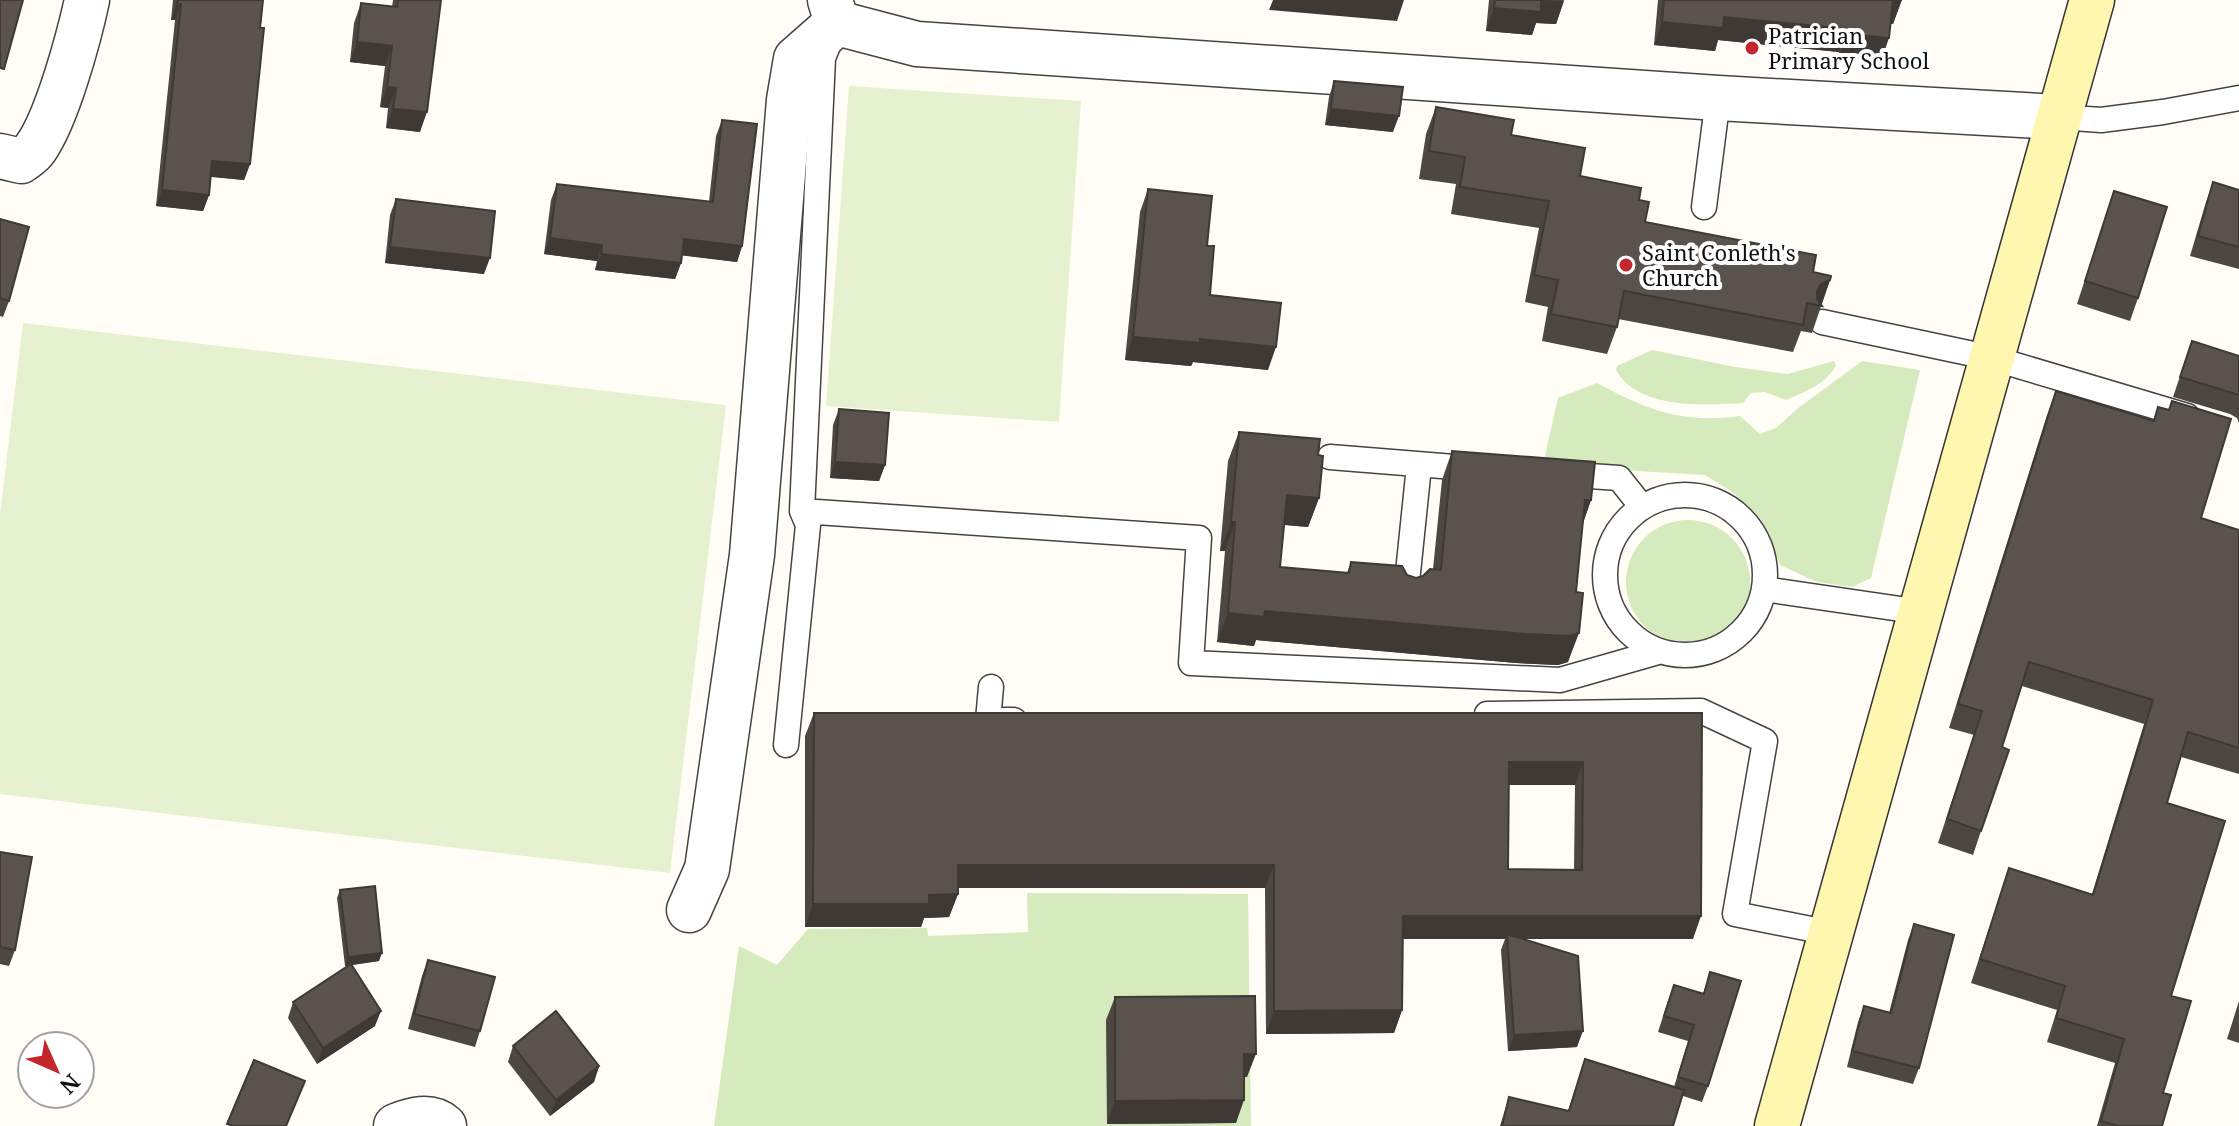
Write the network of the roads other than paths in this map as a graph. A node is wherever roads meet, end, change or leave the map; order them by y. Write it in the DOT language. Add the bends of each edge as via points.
graph roads {
  1 [pos="87,0"];
  2 [pos="2092,0"];
  3 [pos="834,11"];
  4 [pos="1718,98"];
  5 [pos="2239,98"];
  6 [pos="2059,117"];
  7 [pos="0,156"];
  8 [pos="1704,207"];
  9 [pos="1822,322"];
  10 [pos="1992,358"];
  11 [pos="2211,424"];
  12 [pos="1330,457"];
  13 [pos="1419,466"];
  14 [pos="1506,471"];
  15 [pos="1535,473"];
  16 [pos="1642,507"];
  17 [pos="802,511"];
  18 [pos="1764,589"];
  19 [pos="1406,592"];
  20 [pos="1921,612"];
  21 [pos="1658,652"];
  22 [pos="991,687"];
  23 [pos="1472,714"];
  24 [pos="1035,719"];
  25 [pos="786,745"];
  26 [pos="689,910"];
  27 [pos="1831,933"];
  28 [pos="396,1126"];
  29 [pos="444,1126"];
  30 [pos="1777,1126"];
  1 -- 7 [label="street" via="53,112 35,150 21,161"];
  2 -- 6 [label="main road"];
  3 -- 4 [label="street" via="917,44"];
  3 -- 17 [label="lane" via="823,58"];
  3 -- 26 [label="street" via="796,59 789,100 752,555 707,869"];
  4 -- 6 [label="street"];
  4 -- 8 [label="lane"];
  5 -- 6 [label="lane" via="2101,120"];
  6 -- 10 [label="main road"];
  9 -- 10 [label="lane"];
  10 -- 11 [label="lane"];
  10 -- 20 [label="main road"];
  12 -- 13 [label="lane"];
  13 -- 14 [label="lane"];
  13 -- 19 [label="lane"];
  15 -- 16 [label="lane" via="1619,478"];
  16 -- 18 [label="lane" via="1689,495 1727,507 1757,539 1765,561"];
  16 -- 21 [label="lane" via="1617,533 1604,573 1617,618 1636,640"];
  17 -- 21 [label="lane" via="1199,538 1191,663 1560,680"];
  17 -- 25 [label="lane" via="808,525"];
  18 -- 20 [label="lane"];
  18 -- 21 [label="lane" via="1753,619 1732,641 1703,654"];
  20 -- 27 [label="main road"];
  22 -- 24 [label="lane" via="988,720"];
  23 -- 27 [label="lane" via="1701,711 1765,741 1735,914"];
  27 -- 30 [label="main road"];
  28 -- 29 [label="street" via="416,1119"];
}
